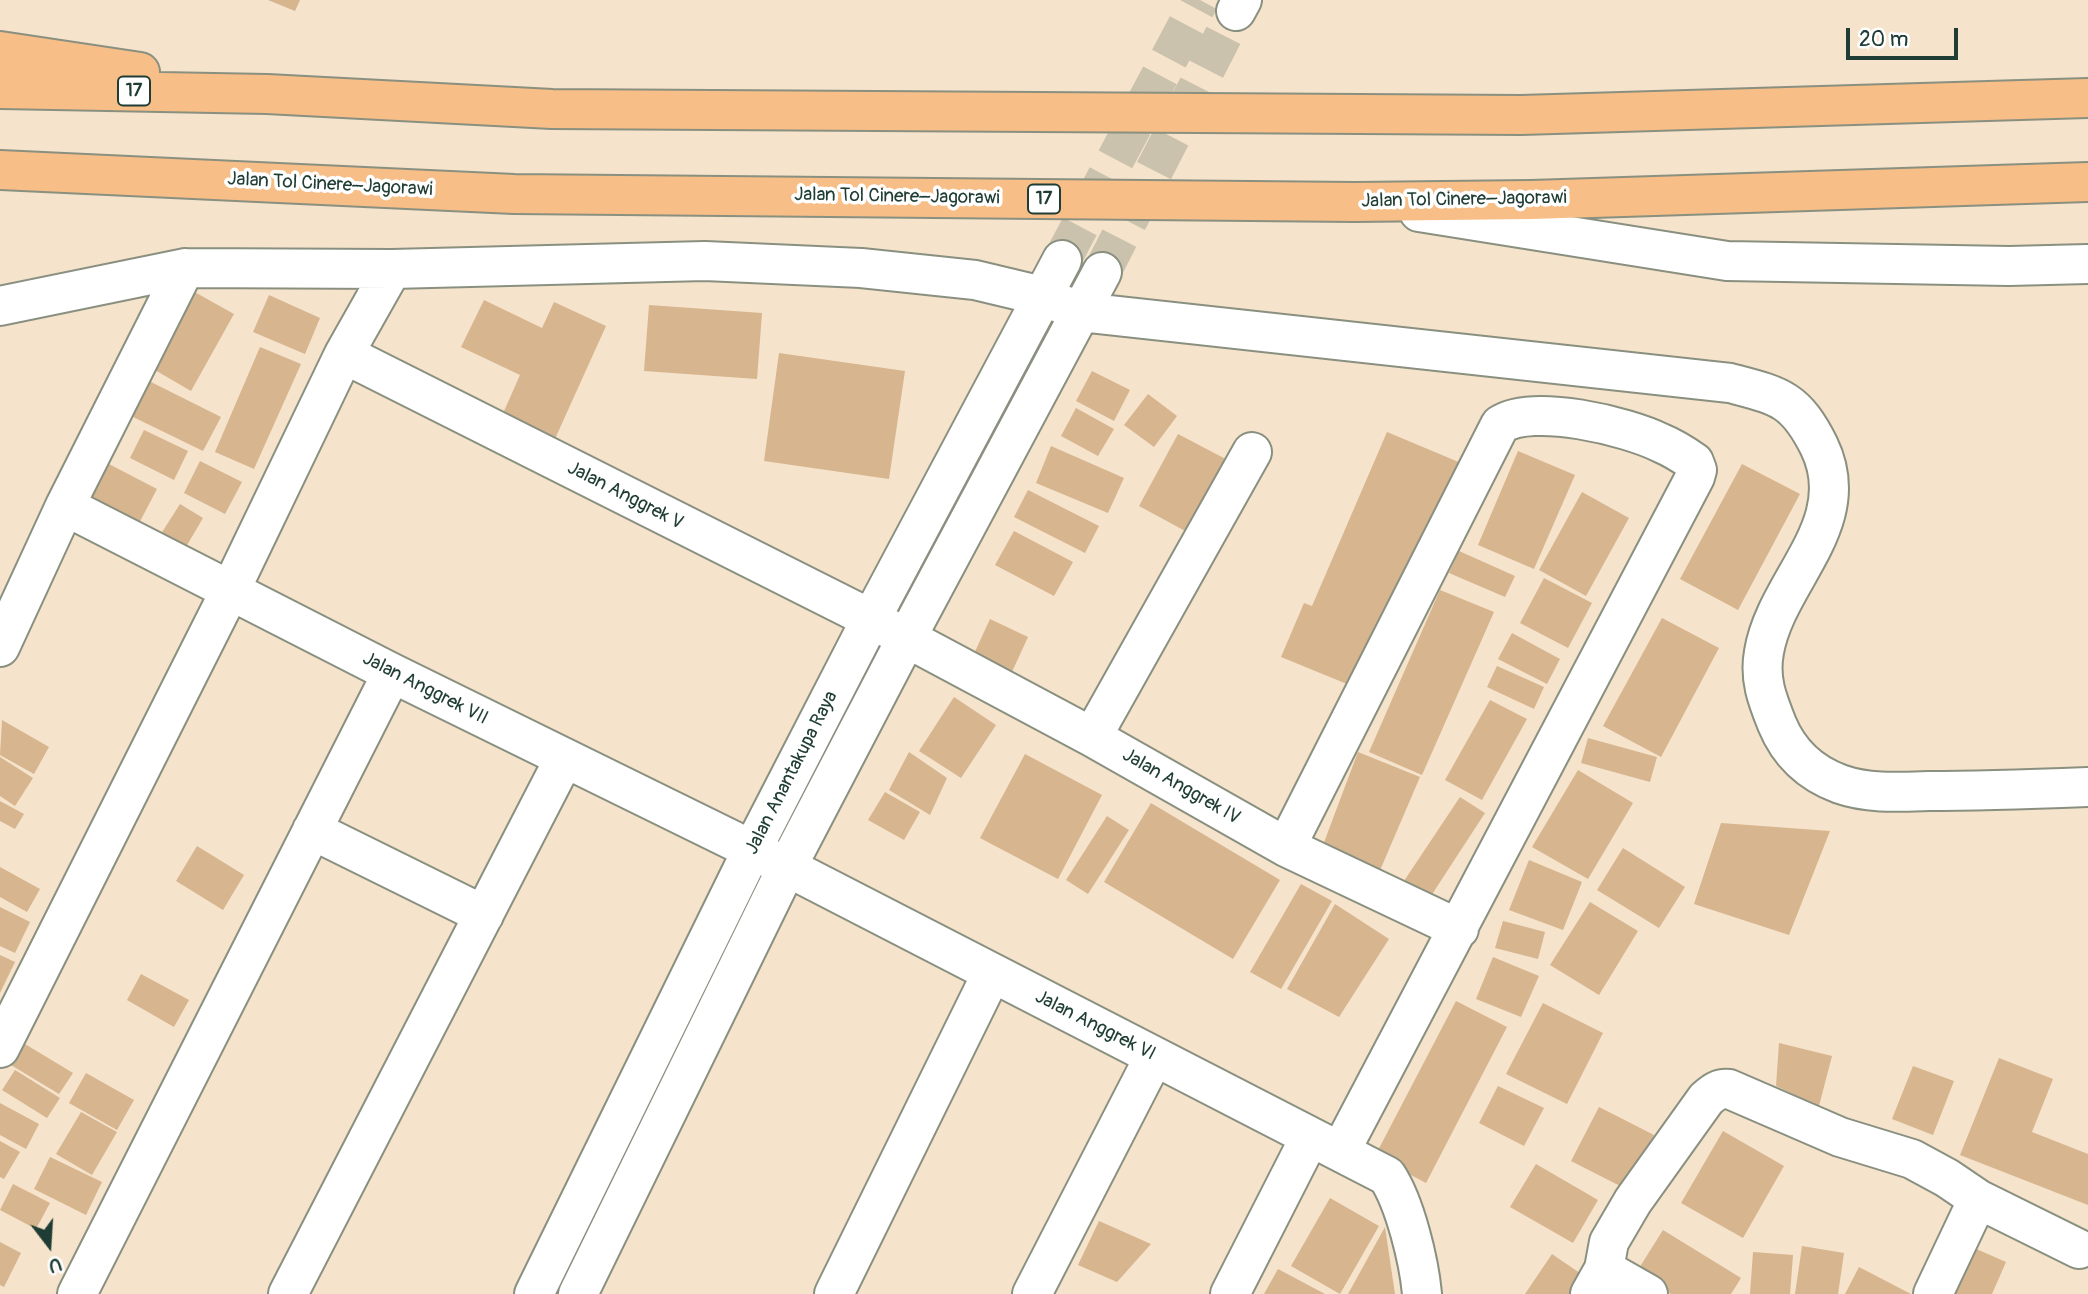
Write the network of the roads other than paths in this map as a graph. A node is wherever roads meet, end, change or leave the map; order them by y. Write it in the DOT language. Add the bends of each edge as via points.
graph roads {
  1 [pos="0,51"];
  2 [pos="0,89"];
  3 [pos="267,94"];
  4 [pos="2088,98"];
  5 [pos="0,170"];
  6 [pos="2088,181"];
  7 [pos="1355,202"];
  8 [pos="1062,260"];
  9 [pos="2088,264"];
  10 [pos="185,268"];
  11 [pos="392,269"];
  12 [pos="1102,272"];
  13 [pos="1042,296"];
  14 [pos="0,306"];
  15 [pos="1081,312"];
  16 [pos="344,354"];
  17 [pos="1252,452"];
  18 [pos="65,506"];
  19 [pos="230,591"];
  20 [pos="871,619"];
  21 [pos="906,639"];
  22 [pos="0,647"];
  23 [pos="392,673"];
  24 [pos="1092,737"];
  25 [pos="564,759"];
  26 [pos="2088,787"];
  27 [pos="312,830"];
  28 [pos="1286,847"];
  29 [pos="752,850"];
  30 [pos="787,867"];
  31 [pos="484,915"];
  32 [pos="1459,929"];
  33 [pos="992,973"];
  34 [pos="0,1048"];
  35 [pos="1154,1057"];
  36 [pos="1325,1145"];
  37 [pos="1978,1199"];
  38 [pos="2079,1249"];
  39 [pos="1597,1281"];
  40 [pos="77,1294"];
  41 [pos="289,1294"];
  42 [pos="534,1294"];
  43 [pos="578,1294"];
  44 [pos="834,1294"];
  45 [pos="1032,1294"];
  46 [pos="1230,1294"];
  47 [pos="1422,1294"];
  48 [pos="1648,1294"];
  49 [pos="1933,1294"];
  1 -- 3 [label="highway"];
  2 -- 3 [label="highway, 17"];
  3 -- 4 [label="highway, 17" via="551,108 1507,115"];
  5 -- 7 [label="highway, Jalan Tol Cinere–Jagorawi / 17" via="514,194"];
  6 -- 7 [label="highway, Jalan Tol Cinere–Jagorawi / 17"];
  7 -- 9 [label="street" via="1727,261"];
  8 -- 13 [label="street, Jalan Anantakupa Raya"];
  10 -- 11 [label="street"];
  10 -- 14 [label="street"];
  10 -- 18 [label="street"];
  11 -- 13 [label="street" via="705,261 861,268 975,280"];
  11 -- 16 [label="street"];
  12 -- 15 [label="street, Jalan Anantakupa Raya"];
  13 -- 15 [label="street"];
  13 -- 20 [label="street, Jalan Anantakupa Raya"];
  15 -- 21 [label="street, Jalan Anantakupa Raya"];
  15 -- 26 [label="street" via="1730,383 1777,396 1802,416 1812,432 1829,471 1831,495 1812,548 1773,618 1764,652 1764,691 1797,758 1815,773 1876,792"];
  16 -- 19 [label="street"];
  16 -- 20 [label="street, Jalan Anggrek V"];
  17 -- 24 [label="street"];
  18 -- 19 [label="street, Jalan Anggrek VII"];
  18 -- 22 [label="street"];
  19 -- 23 [label="street, Jalan Anggrek VII"];
  19 -- 34 [label="street"];
  20 -- 21 [label="street, Jalan Anggrek V"];
  20 -- 29 [label="street, Jalan Anantakupa Raya"];
  21 -- 24 [label="street, Jalan Anggrek IV"];
  21 -- 30 [label="street, Jalan Anantakupa Raya"];
  23 -- 25 [label="street, Jalan Anggrek VII"];
  23 -- 27 [label="street"];
  24 -- 28 [label="street, Jalan Anggrek IV"];
  25 -- 29 [label="street, Jalan Anggrek VII"];
  25 -- 31 [label="street"];
  27 -- 31 [label="street"];
  27 -- 40 [label="street"];
  28 -- 32 [label="street, Jalan Anggrek IV"];
  28 -- 32 [label="street" via="1500,425 1510,417 1524,415 1569,418 1660,442 1695,461 1695,477"];
  29 -- 30 [label="street, Jalan Anggrek VII"];
  29 -- 42 [label="street, Jalan Anantakupa Raya"];
  30 -- 33 [label="street, Jalan Anggrek VI"];
  30 -- 43 [label="street, Jalan Anantakupa Raya"];
  31 -- 41 [label="street"];
  32 -- 36 [label="street"];
  33 -- 35 [label="street, Jalan Anggrek VI"];
  33 -- 44 [label="street"];
  35 -- 36 [label="street, Jalan Anggrek VI"];
  35 -- 45 [label="street"];
  36 -- 46 [label="street"];
  36 -- 47 [label="street, Jalan Anggrek VI" via="1387,1176 1398,1192"];
  37 -- 38 [label="street"];
  37 -- 39 [label="street" via="1912,1159 1840,1138 1722,1088 1706,1099 1633,1201 1609,1242"];
  37 -- 49 [label="street"];
  39 -- 48 [label="street"];
}
